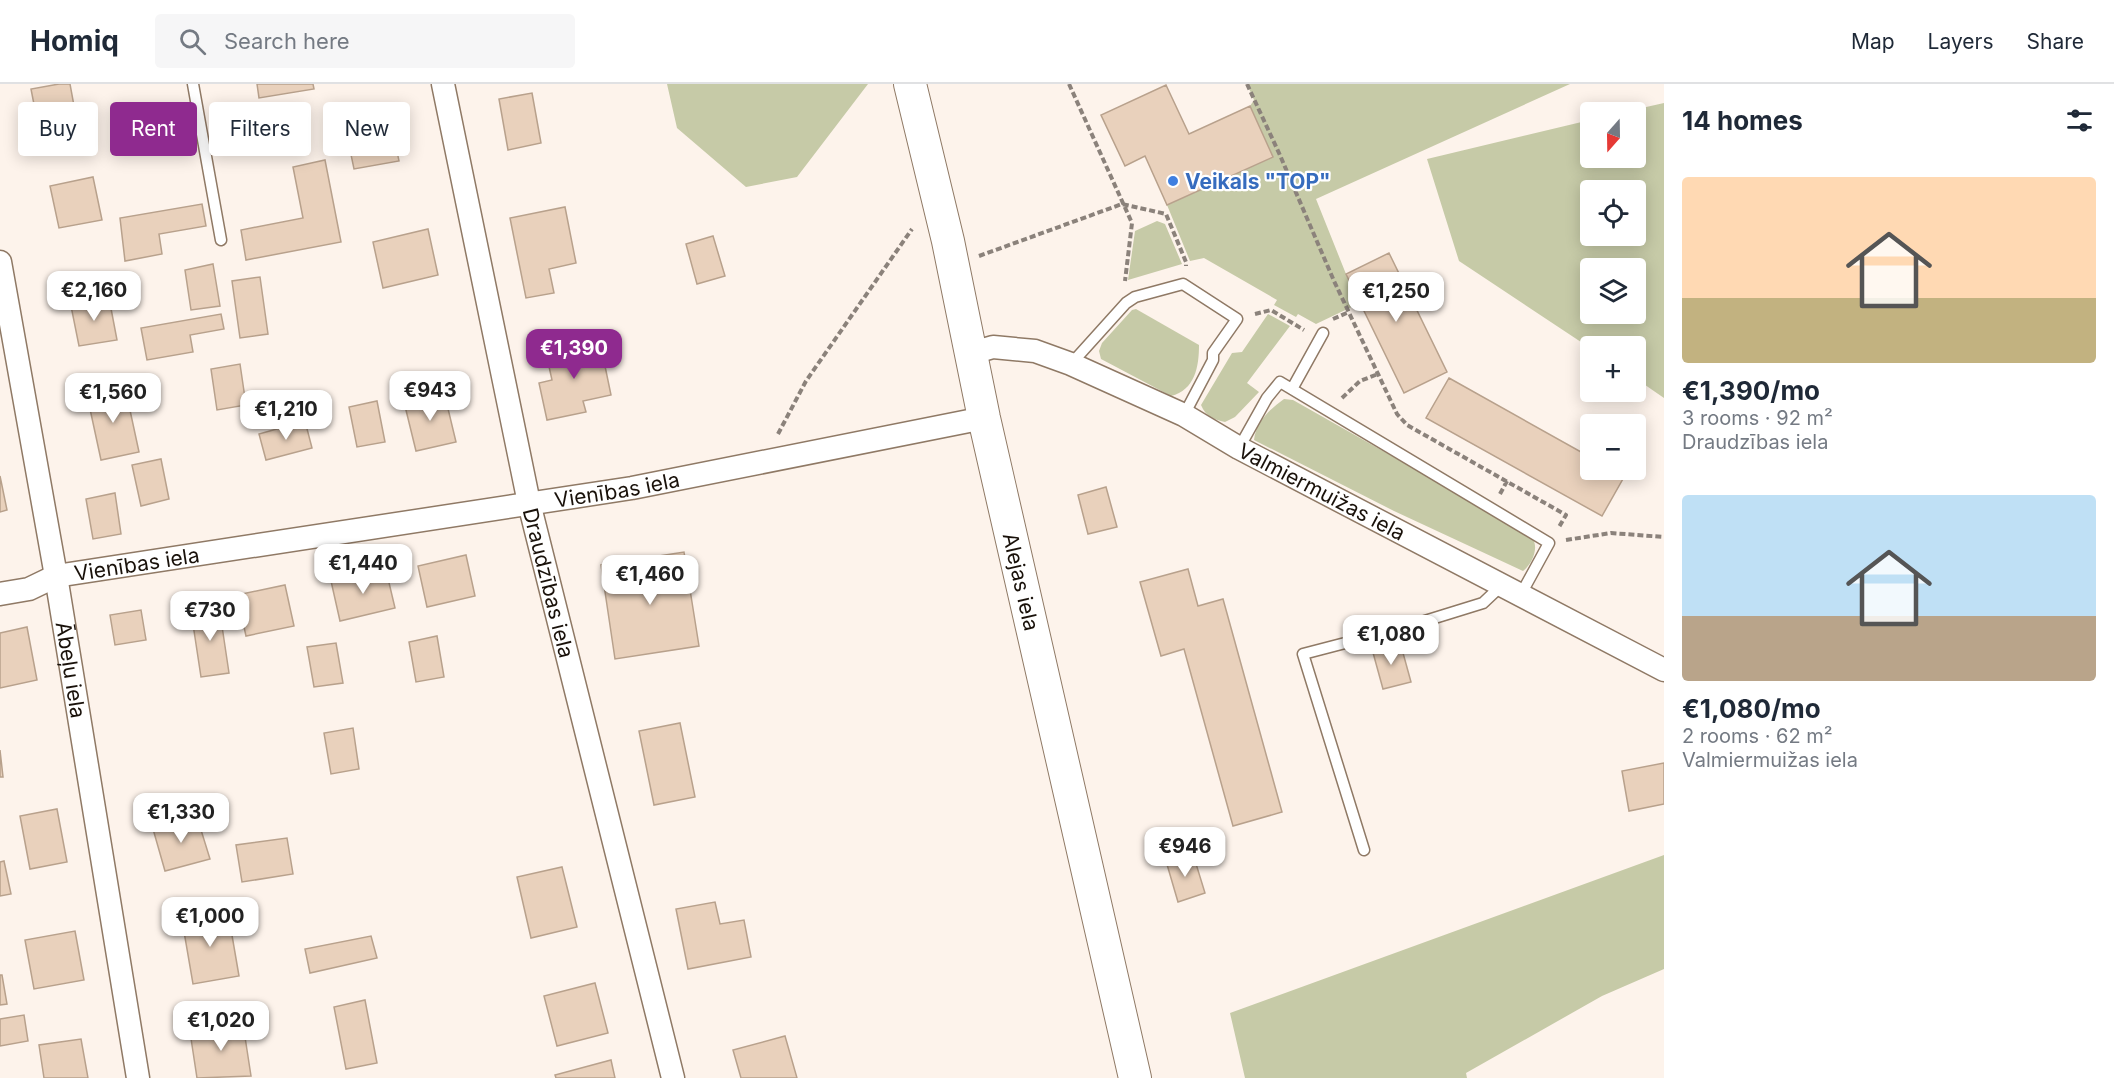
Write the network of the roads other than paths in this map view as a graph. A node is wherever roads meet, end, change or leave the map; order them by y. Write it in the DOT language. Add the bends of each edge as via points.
graph roads {
  1 [pos="193,84"];
  2 [pos="443,84"];
  3 [pos="910,84"];
  4 [pos="220,240"];
  5 [pos="0,262"];
  6 [pos="1322,336"];
  7 [pos="972,353"];
  8 [pos="1071,363"];
  9 [pos="1292,389"];
  10 [pos="1184,415"];
  11 [pos="984,418"];
  12 [pos="1239,448"];
  13 [pos="529,503"];
  14 [pos="56,576"];
  15 [pos="1510,591"];
  16 [pos="0,594"];
  17 [pos="1660,665"];
  18 [pos="1364,850"];
  19 [pos="138,1078"];
  20 [pos="673,1078"];
  21 [pos="1135,1078"];
  1 -- 4 [label="lane"];
  2 -- 13 [label="street, Draudzības iela"];
  3 -- 7 [label="main road, Alejas iela"];
  5 -- 14 [label="street, Ābeļu iela"];
  6 -- 9 [label="lane"];
  7 -- 8 [label="street, Valmiermuižas iela" via="1011,347"];
  7 -- 11 [label="main road, Alejas iela"];
  8 -- 10 [label="street, Valmiermuižas iela"];
  8 -- 10 [label="lane" via="1126,303 1183,284 1237,319 1214,353"];
  9 -- 12 [label="lane" via="1280,382"];
  9 -- 15 [label="lane" via="1549,543"];
  10 -- 12 [label="street, Valmiermuižas iela"];
  11 -- 13 [label="street, Vienības iela" via="632,488"];
  11 -- 21 [label="main road, Alejas iela"];
  12 -- 15 [label="street, Valmiermuižas iela"];
  13 -- 14 [label="street, Vienības iela"];
  13 -- 20 [label="street, Draudzības iela"];
  14 -- 16 [label="street, Vienības iela" via="30,589"];
  14 -- 19 [label="street, Ābeļu iela"];
  15 -- 17 [label="street, Valmiermuižas iela"];
  15 -- 18 [label="lane" via="1399,629 1303,654"];
}
